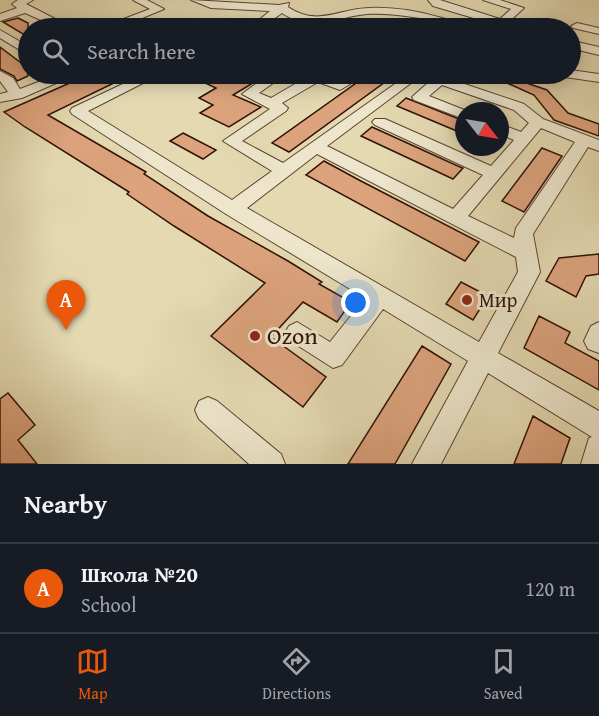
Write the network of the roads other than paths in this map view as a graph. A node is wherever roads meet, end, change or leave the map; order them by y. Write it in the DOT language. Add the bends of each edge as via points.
graph roads {
  1 [pos="138,0"];
  2 [pos="196,0"];
  3 [pos="435,0"];
  4 [pos="488,0"];
  5 [pos="285,3"];
  6 [pos="27,4"];
  7 [pos="0,18"];
  8 [pos="50,18"];
  9 [pos="135,18"];
  10 [pos="266,18"];
  11 [pos="299,18"];
  12 [pos="328,18"];
  13 [pos="430,18"];
  14 [pos="476,18"];
  15 [pos="508,18"];
  16 [pos="599,22"];
  17 [pos="581,29"];
  18 [pos="581,31"];
  19 [pos="599,31"];
  20 [pos="0,33"];
  21 [pos="581,33"];
  22 [pos="581,35"];
  23 [pos="599,40"];
  24 [pos="0,42"];
  25 [pos="18,45"];
  26 [pos="599,51"];
  27 [pos="18,53"];
  28 [pos="0,75"];
  29 [pos="581,76"];
  30 [pos="599,78"];
  31 [pos="37,84"];
  32 [pos="134,84"];
  33 [pos="264,84"];
  34 [pos="304,84"];
  35 [pos="403,84"];
  36 [pos="435,84"];
  37 [pos="452,84"];
  38 [pos="17,95"];
  39 [pos="0,98"];
  40 [pos="271,104"];
  41 [pos="455,111"];
  42 [pos="380,122"];
  43 [pos="538,122"];
  44 [pos="509,133"];
  45 [pos="525,139"];
  46 [pos="591,144"];
  47 [pos="316,147"];
  48 [pos="285,171"];
  49 [pos="494,174"];
  50 [pos="233,209"];
  51 [pos="456,218"];
  52 [pos="525,253"];
  53 [pos="380,296"];
  54 [pos="297,333"];
  55 [pos="599,333"];
  56 [pos="599,342"];
  57 [pos="484,356"];
  58 [pos="208,410"];
  59 [pos="599,426"];
  60 [pos="599,448"];
  61 [pos="271,464"];
  62 [pos="426,464"];
  63 [pos="595,464"];
  1 -- 9 [label="street" via="159,9"];
  2 -- 5 [label="street" via="211,5"];
  3 -- 14 [label="street" via="436,4"];
  4 -- 15 [label="street" via="519,8"];
  5 -- 10 [label="street"];
  5 -- 11 [label="street"];
  6 -- 7 [label="street"];
  6 -- 8 [label="street"];
  12 -- 13 [label="street" via="368,11"];
  16 -- 17 [label="street"];
  18 -- 19 [label="street"];
  20 -- 25 [label="street"];
  21 -- 23 [label="street"];
  22 -- 26 [label="street"];
  24 -- 27 [label="street"];
  28 -- 38 [label="street"];
  29 -- 30 [label="street"];
  31 -- 38 [label="street"];
  32 -- 50 [label="street" via="78,111"];
  33 -- 40 [label="street" via="249,94"];
  34 -- 40 [label="street"];
  35 -- 47 [label="street"];
  36 -- 41 [label="street" via="419,97"];
  37 -- 43 [label="street" via="519,107"];
  38 -- 39 [label="street"];
  40 -- 48 [label="street" via="281,108 231,141"];
  42 -- 49 [label="street"];
  43 -- 45 [label="street"];
  43 -- 46 [label="street"];
  44 -- 45 [label="street"];
  45 -- 49 [label="street"];
  46 -- 52 [label="street" via="523,233"];
  47 -- 48 [label="street"];
  47 -- 51 [label="street"];
  48 -- 50 [label="street"];
  49 -- 51 [label="street"];
  50 -- 53 [label="street"];
  51 -- 52 [label="street"];
  52 -- 57 [label="street" via="529,272"];
  53 -- 54 [label="street" via="333,357"];
  53 -- 57 [label="street"];
  55 -- 56 [label="street"];
  57 -- 59 [label="street"];
  57 -- 62 [label="street"];
  58 -- 61 [label="street"];
  60 -- 63 [label="street"];
}
